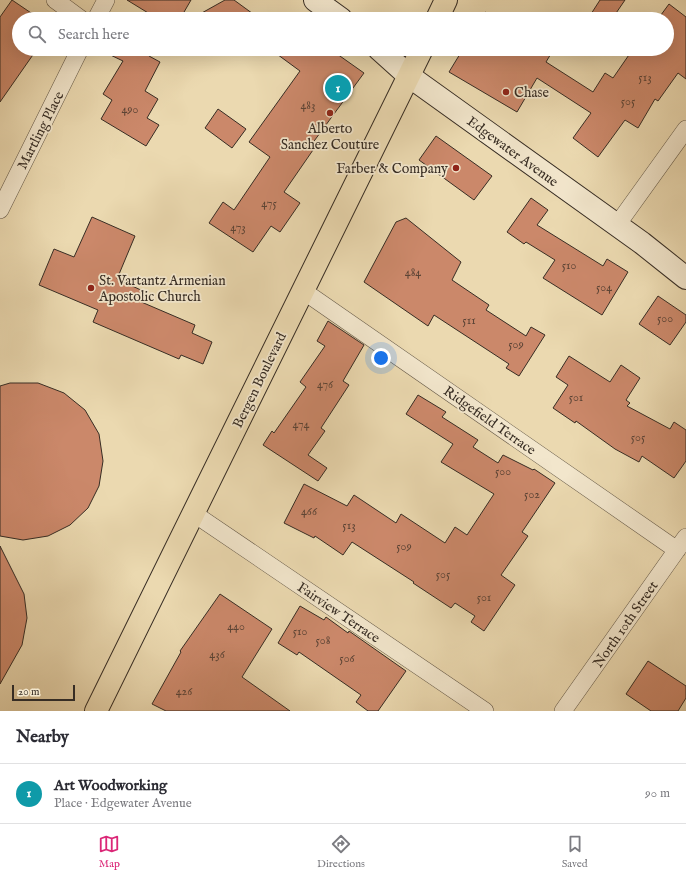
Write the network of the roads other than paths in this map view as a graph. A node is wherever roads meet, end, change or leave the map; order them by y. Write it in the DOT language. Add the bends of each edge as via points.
graph roads {
  1 [pos="55,0"];
  2 [pos="106,0"];
  3 [pos="315,0"];
  4 [pos="446,0"];
  5 [pos="71,12"];
  6 [pos="100,12"];
  7 [pos="331,12"];
  8 [pos="440,12"];
  9 [pos="77,56"];
  10 [pos="387,56"];
  11 [pos="419,56"];
  12 [pos="409,76"];
  13 [pos="686,129"];
  14 [pos="0,210"];
  15 [pos="617,225"];
  16 [pos="686,278"];
  17 [pos="302,290"];
  18 [pos="193,513"];
  19 [pos="682,544"];
  20 [pos="96,711"];
  21 [pos="485,711"];
  22 [pos="563,711"];
  1 -- 5 [label="street"];
  2 -- 6 [label="street"];
  3 -- 7 [label="street"];
  4 -- 8 [label="main road"];
  9 -- 14 [label="street, Martling Place"];
  10 -- 12 [label="street, Edgewater Avenue"];
  11 -- 12 [label="main road, Bergen Boulevard"];
  12 -- 15 [label="street, Edgewater Avenue"];
  12 -- 17 [label="main road, Bergen Boulevard"];
  13 -- 15 [label="street"];
  15 -- 16 [label="street, Edgewater Avenue"];
  17 -- 18 [label="main road, Bergen Boulevard"];
  17 -- 19 [label="street, Ridgefield Terrace"];
  18 -- 20 [label="main road, Bergen Boulevard"];
  18 -- 21 [label="street, Fairview Terrace"];
  19 -- 22 [label="street, North 10th Street"];
}
